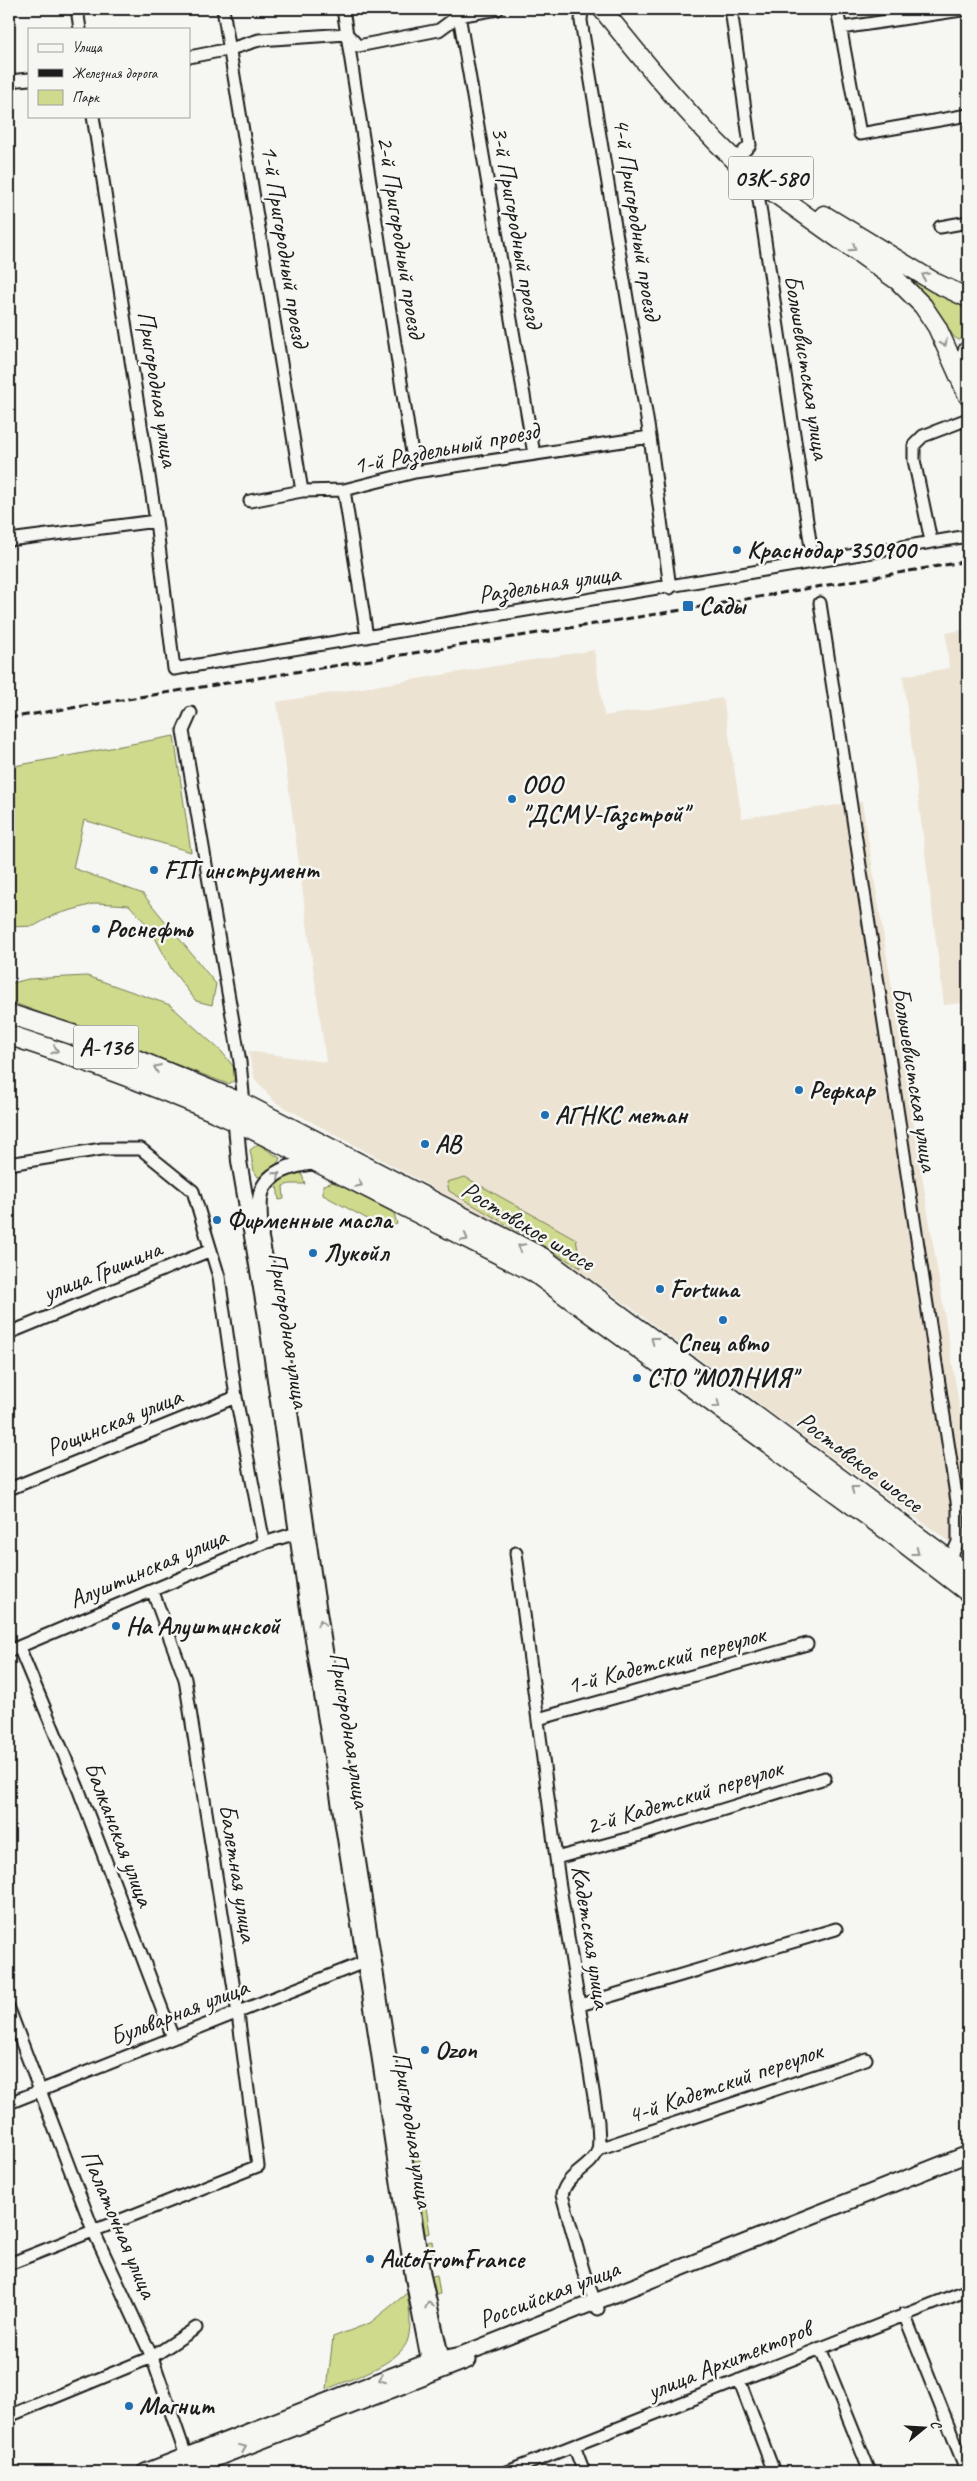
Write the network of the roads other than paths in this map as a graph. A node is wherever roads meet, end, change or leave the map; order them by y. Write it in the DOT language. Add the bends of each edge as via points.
graph roads {
  1 [pos="78,9"];
  2 [pos="223,9"];
  3 [pos="342,9"];
  4 [pos="498,9"];
  5 [pos="582,9"];
  6 [pos="602,9"];
  7 [pos="615,9"];
  8 [pos="731,9"];
  9 [pos="837,9"];
  10 [pos="968,9"];
  11 [pos="458,12"];
  12 [pos="80,28"];
  13 [pos="840,28"];
  14 [pos="347,34"];
  15 [pos="230,49"];
  16 [pos="190,57"];
  17 [pos="28,79"];
  18 [pos="9,81"];
  19 [pos="968,115"];
  20 [pos="93,118"];
  21 [pos="742,153"];
  22 [pos="756,180"];
  23 [pos="968,222"];
  24 [pos="940,227"];
  25 [pos="968,298"];
  26 [pos="968,350"];
  27 [pos="966,392"];
  28 [pos="968,419"];
  29 [pos="650,437"];
  30 [pos="534,454"];
  31 [pos="415,472"];
  32 [pos="344,490"];
  33 [pos="302,491"];
  34 [pos="250,501"];
  35 [pos="156,521"];
  36 [pos="968,536"];
  37 [pos="9,540"];
  38 [pos="931,541"];
  39 [pos="813,561"];
  40 [pos="670,588"];
  41 [pos="820,603"];
  42 [pos="367,637"];
  43 [pos="174,669"];
  44 [pos="191,713"];
  45 [pos="9,1014"];
  46 [pos="9,1035"];
  47 [pos="241,1099"];
  48 [pos="238,1122"];
  49 [pos="316,1162"];
  50 [pos="9,1164"];
  51 [pos="261,1235"];
  52 [pos="211,1250"];
  53 [pos="9,1333"];
  54 [pos="236,1397"];
  55 [pos="9,1489"];
  56 [pos="302,1531"];
  57 [pos="264,1543"];
  58 [pos="516,1553"];
  59 [pos="946,1567"];
  60 [pos="968,1574"];
  61 [pos="153,1592"];
  62 [pos="968,1592"];
  63 [pos="807,1644"];
  64 [pos="14,1649"];
  65 [pos="538,1719"];
  66 [pos="825,1778"];
  67 [pos="556,1858"];
  68 [pos="836,1929"];
  69 [pos="370,1960"];
  70 [pos="580,2005"];
  71 [pos="9,2009"];
  72 [pos="238,2014"];
  73 [pos="172,2038"];
  74 [pos="866,2059"];
  75 [pos="40,2090"];
  76 [pos="9,2103"];
  77 [pos="598,2149"];
  78 [pos="968,2154"];
  79 [pos="968,2161"];
  80 [pos="93,2230"];
  81 [pos="9,2264"];
  82 [pos="968,2290"];
  83 [pos="596,2305"];
  84 [pos="904,2314"];
  85 [pos="196,2328"];
  86 [pos="820,2348"];
  87 [pos="152,2357"];
  88 [pos="436,2366"];
  89 [pos="739,2380"];
  90 [pos="9,2416"];
  91 [pos="574,2446"];
  92 [pos="186,2466"];
  93 [pos="145,2472"];
  94 [pos="507,2472"];
  95 [pos="584,2472"];
  96 [pos="774,2472"];
  97 [pos="870,2472"];
  98 [pos="967,2472"];
  1 -- 12 [label="street"];
  2 -- 15 [label="street, 1-й Пригородный проезд"];
  3 -- 14 [label="street, 2-й Пригородный проезд"];
  4 -- 11 [label="street"];
  5 -- 29 [label="street, 4-й Пригородный проезд" via="581,21"];
  6 -- 22 [label="main road, 03К-580" via="663,85"];
  7 -- 21 [label="main road, 03К-580" via="656,60"];
  8 -- 21 [label="street" via="750,145"];
  9 -- 13 [label="street"];
  10 -- 13 [label="street"];
  11 -- 14 [label="street" via="439,30 358,46"];
  11 -- 30 [label="street, 3-й Пригородный проезд"];
  13 -- 19 [label="street" via="860,134"];
  14 -- 15 [label="street" via="258,40"];
  14 -- 31 [label="street, 2-й Пригородный проезд"];
  15 -- 16 [label="street"];
  15 -- 33 [label="street, 1-й Пригородный проезд"];
  17 -- 18 [label="street"];
  20 -- 35 [label="street, Пригородная улица"];
  25 -- 21 [label="main road, 03К-580, one-way" via="936,283 821,213"];
  22 -- 27 [label="main road, 03К-580, one-way" via="880,267 923,306 937,328"];
  22 -- 39 [label="street, Большевистская улица"];
  23 -- 24 [label="street"];
  26 -- 27 [label="main road" via="964,367"];
  28 -- 38 [label="street" via="923,436 914,445 914,460"];
  29 -- 30 [label="street, 1-й Раздельный проезд"];
  29 -- 40 [label="street, 4-й Пригородный проезд"];
  30 -- 31 [label="street, 1-й Раздельный проезд"];
  31 -- 32 [label="street, 1-й Раздельный проезд"];
  32 -- 33 [label="street, 1-й Раздельный проезд"];
  32 -- 42 [label="street"];
  33 -- 34 [label="street, 1-й Раздельный проезд"];
  35 -- 37 [label="street"];
  35 -- 43 [label="street, Пригородная улица"];
  36 -- 38 [label="street, Раздельная улица"];
  38 -- 39 [label="street, Раздельная улица"];
  39 -- 40 [label="street, Раздельная улица"];
  40 -- 42 [label="street, Раздельная улица"];
  41 -- 59 [label="street, Большевистская улица" via="958,1508 958,1542"];
  42 -- 43 [label="street, Раздельная улица"];
  44 -- 47 [label="street, Пригородная улица" via="183,731 237,1043"];
  47 -- 45 [label="highway, Ростовское шоссе / А-136, one-way" via="86,1039"];
  46 -- 48 [label="highway, Ростовское шоссе / А-136, one-way" via="81,1059"];
  47 -- 48 [label="street, Пригородная улица"];
  59 -- 47 [label="highway, Ростовское шоссе / А-136, one-way" via="543,1258"];
  48 -- 49 [label="highway, Ростовское шоссе / А-136"];
  48 -- 51 [label="street, Пригородная улица"];
  48 -- 56 [label="street, Пригородная улица"];
  51 -- 49 [label="street, one-way" via="260,1197 265,1187 284,1169"];
  49 -- 59 [label="highway, Ростовское шоссе / А-136, one-way" via="534,1272 822,1482"];
  50 -- 52 [label="street" via="102,1149 141,1148 193,1191"];
  51 -- 56 [label="street, Пригородная улица" via="276,1315"];
  52 -- 53 [label="street, улица Гришина"];
  52 -- 54 [label="street" via="219,1277"];
  54 -- 55 [label="street, Рощинская улица"];
  54 -- 57 [label="street"];
  56 -- 57 [label="street, Алуштинская улица"];
  56 -- 69 [label="street, Пригородная улица"];
  57 -- 61 [label="street, Алуштинская улица"];
  58 -- 65 [label="street, Кадетская улица"];
  59 -- 60 [label="highway, Ростовское шоссе / А-136"];
  59 -- 62 [label="highway, Ростовское шоссе / А-136"];
  61 -- 64 [label="street, Алуштинская улица"];
  61 -- 72 [label="street, Балетная улица" via="185,1679"];
  63 -- 65 [label="street, 1-й Кадетский переулок"];
  64 -- 73 [label="street, Балканская улица" via="78,1788"];
  65 -- 67 [label="street, Кадетская улица"];
  66 -- 67 [label="street, 2-й Кадетский переулок"];
  67 -- 70 [label="street, Кадетская улица"];
  68 -- 70 [label="street"];
  69 -- 72 [label="street, Бульварная улица"];
  69 -- 88 [label="street, Пригородная улица" via="413,2278"];
  70 -- 77 [label="street, Кадетская улица" via="598,2122"];
  71 -- 75 [label="street, Палаточная улица"];
  72 -- 73 [label="street, Бульварная улица"];
  72 -- 80 [label="street, Балетная улица" via="258,2166"];
  73 -- 75 [label="street, Бульварная улица"];
  74 -- 77 [label="street, 4-й Кадетский переулок"];
  75 -- 76 [label="street, Бульварная улица"];
  75 -- 80 [label="street, Палаточная улица"];
  77 -- 83 [label="street" via="590,2161 564,2184 562,2195"];
  78 -- 83 [label="main road, Российская улица"];
  79 -- 83 [label="main road, Российская улица"];
  80 -- 81 [label="street"];
  80 -- 87 [label="street, Палаточная улица"];
  82 -- 84 [label="street, улица Архитекторов"];
  83 -- 88 [label="main road, Российская улица"];
  84 -- 86 [label="street, улица Архитекторов"];
  84 -- 98 [label="street"];
  85 -- 87 [label="street"];
  86 -- 89 [label="street, улица Архитекторов"];
  86 -- 97 [label="street"];
  87 -- 90 [label="street"];
  87 -- 92 [label="street, Палаточная улица"];
  88 -- 92 [label="main road, Российская улица"];
  89 -- 91 [label="street, улица Архитекторов"];
  89 -- 96 [label="street"];
  91 -- 94 [label="street, улица Архитекторов"];
  91 -- 95 [label="street"];
  92 -- 93 [label="main road, Российская улица"];
}
